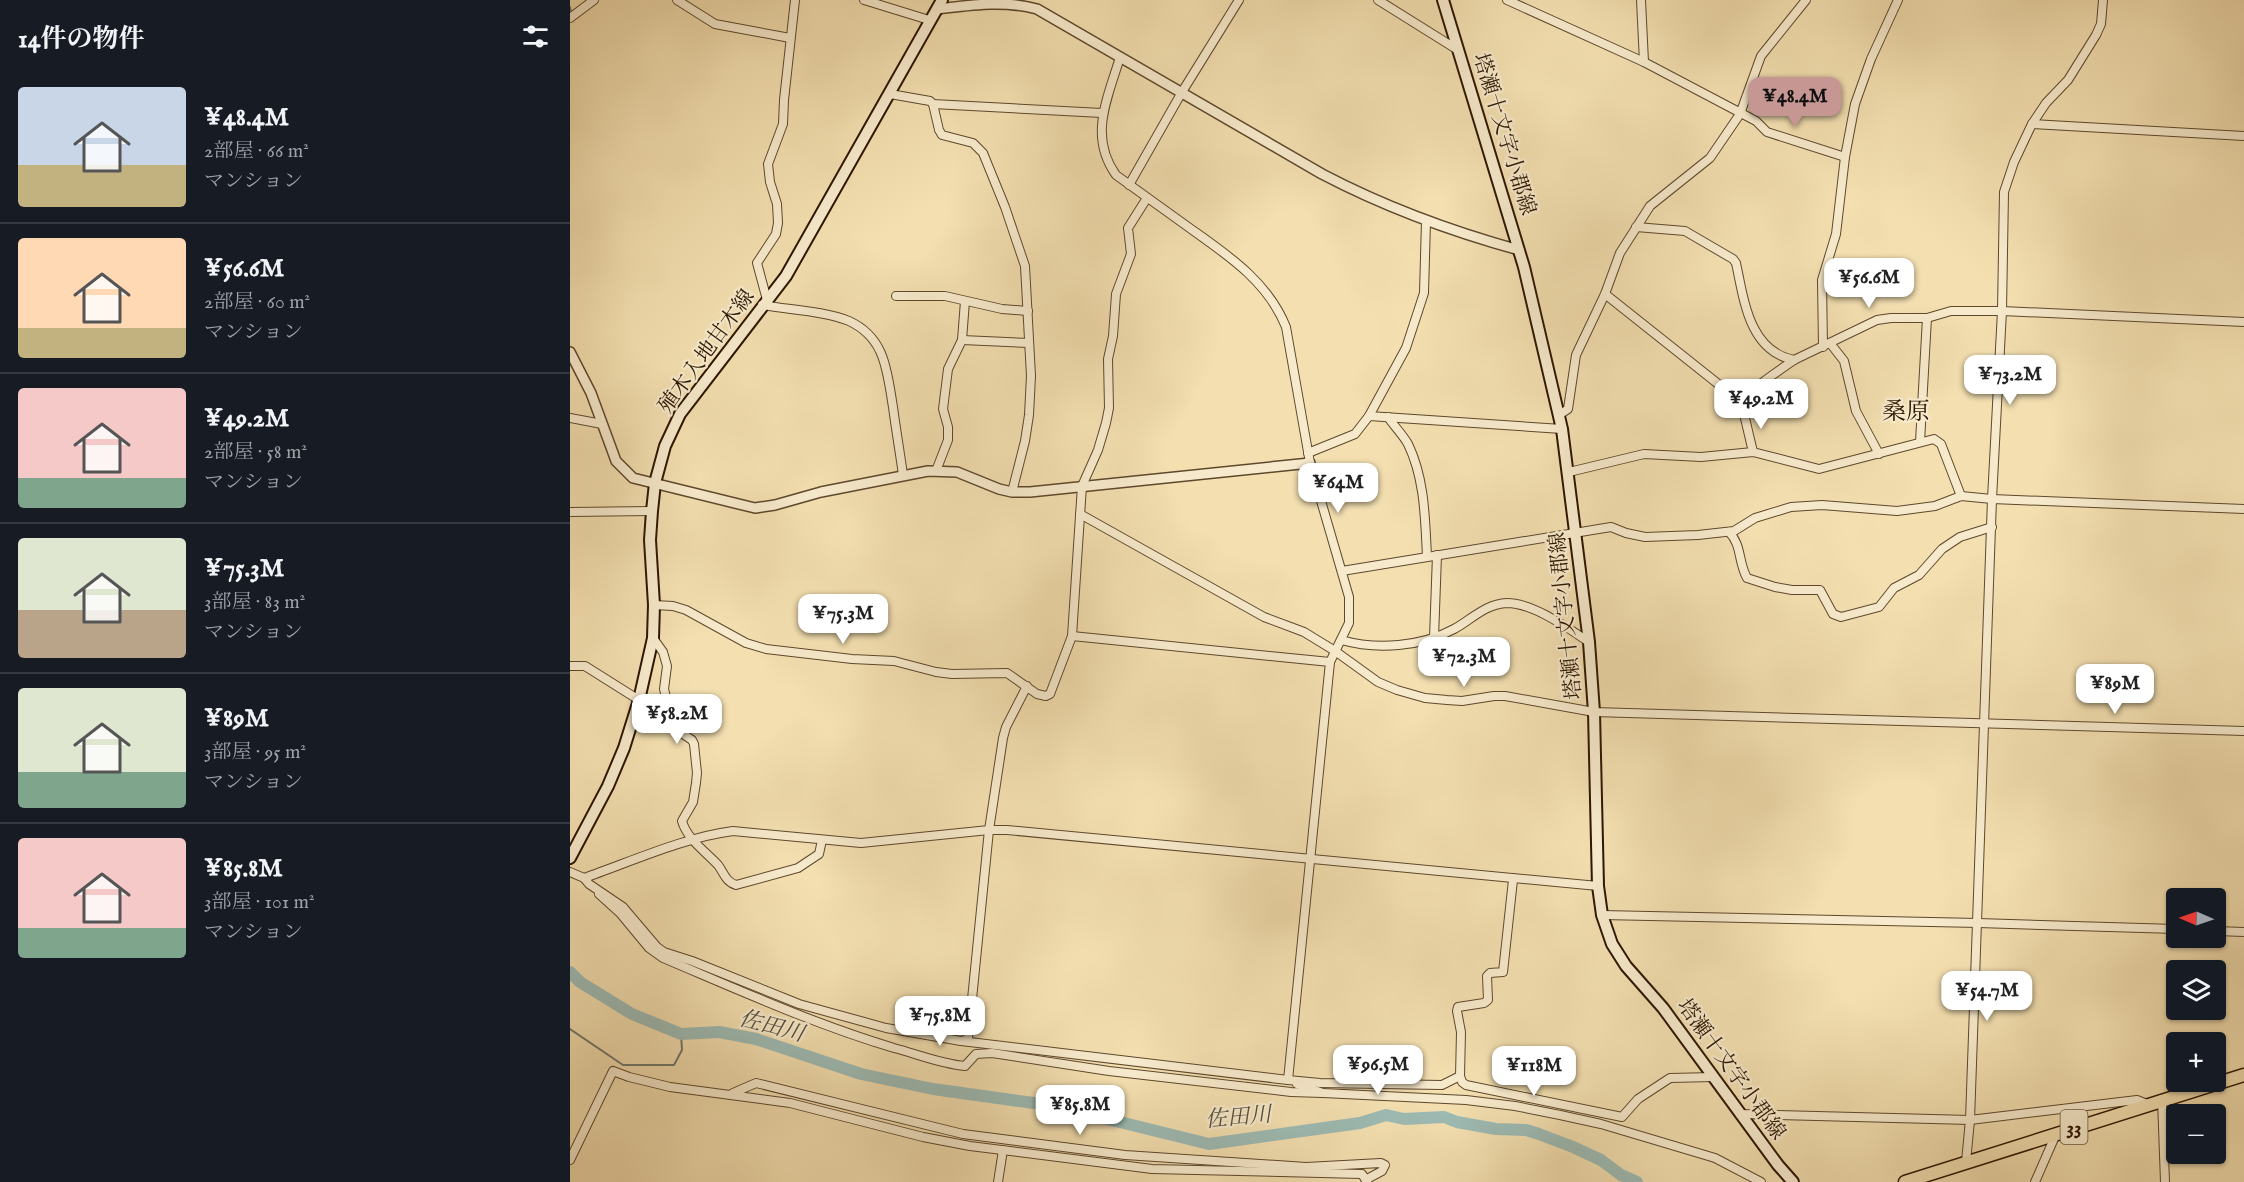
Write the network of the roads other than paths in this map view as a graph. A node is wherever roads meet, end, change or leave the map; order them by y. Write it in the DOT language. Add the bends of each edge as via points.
graph roads {
  1 [pos="594,0"];
  2 [pos="677,0"];
  3 [pos="795,0"];
  4 [pos="864,0"];
  5 [pos="1239,0"];
  6 [pos="1378,0"];
  7 [pos="1443,0"];
  8 [pos="1507,0"];
  9 [pos="1641,0"];
  10 [pos="1806,0"];
  11 [pos="1898,0"];
  12 [pos="2103,0"];
  13 [pos="939,4"];
  14 [pos="570,18"];
  15 [pos="929,20"];
  16 [pos="790,38"];
  17 [pos="1460,51"];
  18 [pos="1120,57"];
  19 [pos="1644,62"];
  20 [pos="1182,92"];
  21 [pos="890,94"];
  22 [pos="933,104"];
  23 [pos="1102,113"];
  24 [pos="1740,114"];
  25 [pos="2032,124"];
  26 [pos="2244,136"];
  27 [pos="1845,157"];
  28 [pos="1129,185"];
  29 [pos="1147,198"];
  30 [pos="1426,221"];
  31 [pos="1636,227"];
  32 [pos="1519,250"];
  33 [pos="1605,294"];
  34 [pos="896,297"];
  35 [pos="965,301"];
  36 [pos="764,303"];
  37 [pos="1028,311"];
  38 [pos="2002,311"];
  39 [pos="1928,318"];
  40 [pos="2244,322"];
  41 [pos="962,340"];
  42 [pos="1029,343"];
  43 [pos="1827,345"];
  44 [pos="570,352"];
  45 [pos="1794,360"];
  46 [pos="1744,414"];
  47 [pos="1369,416"];
  48 [pos="1559,416"];
  49 [pos="1388,417"];
  50 [pos="570,418"];
  51 [pos="602,424"];
  52 [pos="1562,429"];
  53 [pos="1920,442"];
  54 [pos="1753,452"];
  55 [pos="1879,454"];
  56 [pos="1309,458"];
  57 [pos="936,471"];
  58 [pos="1569,472"];
  59 [pos="903,476"];
  60 [pos="655,483"];
  61 [pos="1082,486"];
  62 [pos="1012,492"];
  63 [pos="1960,495"];
  64 [pos="1992,499"];
  65 [pos="2244,509"];
  66 [pos="652,510"];
  67 [pos="570,512"];
  68 [pos="1080,514"];
  69 [pos="1992,527"];
  70 [pos="1576,531"];
  71 [pos="1729,532"];
  72 [pos="1437,555"];
  73 [pos="1427,556"];
  74 [pos="1342,571"];
  75 [pos="654,605"];
  76 [pos="1072,636"];
  77 [pos="653,638"];
  78 [pos="1434,638"];
  79 [pos="1341,640"];
  80 [pos="1589,642"];
  81 [pos="1335,651"];
  82 [pos="1330,662"];
  83 [pos="570,666"];
  84 [pos="1027,686"];
  85 [pos="639,700"];
  86 [pos="1594,712"];
  87 [pos="1986,724"];
  88 [pos="2244,731"];
  89 [pos="989,830"];
  90 [pos="693,840"];
  91 [pos="822,840"];
  92 [pos="570,858"];
  93 [pos="1309,859"];
  94 [pos="570,872"];
  95 [pos="1513,880"];
  96 [pos="586,881"];
  97 [pos="1598,886"];
  98 [pos="1602,915"];
  99 [pos="1978,923"];
  100 [pos="2166,929"];
  101 [pos="2226,931"];
  102 [pos="2244,932"];
  103 [pos="961,1041"];
  104 [pos="976,1053"];
  105 [pos="2244,1075"];
  106 [pos="1460,1076"];
  107 [pos="1714,1077"];
  108 [pos="1288,1080"];
  109 [pos="1323,1093"];
  110 [pos="731,1094"];
  111 [pos="2162,1100"];
  112 [pos="2147,1104"];
  113 [pos="1740,1114"];
  114 [pos="1970,1120"];
  115 [pos="2057,1133"];
  116 [pos="1003,1150"];
  117 [pos="570,1160"];
  118 [pos="1966,1162"];
  119 [pos="1367,1181"];
  120 [pos="998,1182"];
  121 [pos="1761,1182"];
  122 [pos="1793,1182"];
  123 [pos="1905,1182"];
  124 [pos="2035,1182"];
  125 [pos="2165,1182"];
  1 -- 14 [label="street"];
  2 -- 16 [label="street" via="715,24"];
  3 -- 16 [label="street"];
  4 -- 15 [label="street"];
  5 -- 20 [label="street"];
  6 -- 17 [label="street"];
  7 -- 17 [label="main road, 塔瀬十文字小郡線"];
  8 -- 19 [label="street"];
  9 -- 19 [label="street"];
  10 -- 24 [label="street" via="1761,56"];
  11 -- 27 [label="street" via="1859,90"];
  12 -- 25 [label="street" via="2096,35"];
  13 -- 15 [label="main road, 殖木入地甘木線"];
  13 -- 18 [label="street" via="1017,3 1037,9"];
  15 -- 21 [label="main road, 殖木入地甘木線"];
  16 -- 36 [label="street" via="785,115 768,164 778,223 776,234 757,263"];
  17 -- 32 [label="main road, 塔瀬十文字小郡線"];
  18 -- 20 [label="street"];
  18 -- 23 [label="street"];
  19 -- 24 [label="street"];
  20 -- 28 [label="street"];
  20 -- 30 [label="street" via="1365,197"];
  21 -- 22 [label="street"];
  21 -- 36 [label="main road, 殖木入地甘木線" via="786,276"];
  22 -- 23 [label="street"];
  22 -- 37 [label="street" via="942,135 973,143 983,153 1025,266"];
  23 -- 28 [label="street" via="1106,162"];
  24 -- 27 [label="street" via="1756,121 1767,132"];
  24 -- 31 [label="street" via="1710,158 1650,206"];
  25 -- 26 [label="street"];
  25 -- 38 [label="street" via="2004,192"];
  27 -- 43 [label="street" via="1836,234 1822,280"];
  28 -- 29 [label="street"];
  29 -- 56 [label="street" via="1234,260 1269,296 1286,327"];
  29 -- 61 [label="street" via="1128,228 1131,254 1116,294 1108,359 1109,408 1098,450"];
  30 -- 32 [label="street"];
  30 -- 47 [label="street" via="1424,293 1406,348"];
  31 -- 33 [label="street" via="1620,254"];
  31 -- 45 [label="street" via="1685,231 1733,259 1756,333 1775,352"];
  32 -- 48 [label="main road, 塔瀬十文字小郡線"];
  33 -- 46 [label="street" via="1722,387"];
  33 -- 48 [label="street" via="1576,355 1568,410"];
  34 -- 35 [label="street" via="945,296"];
  35 -- 37 [label="street"];
  35 -- 41 [label="street"];
  36 -- 59 [label="street" via="849,321 878,345 889,378"];
  36 -- 60 [label="main road, 殖木入地甘木線" via="680,414 665,446"];
  37 -- 42 [label="street"];
  38 -- 39 [label="street" via="1951,310"];
  38 -- 40 [label="street"];
  38 -- 64 [label="street"];
  39 -- 43 [label="street" via="1877,320"];
  39 -- 53 [label="street"];
  41 -- 42 [label="street"];
  41 -- 57 [label="street" via="948,369 943,409 949,435"];
  42 -- 62 [label="street" via="1029,415"];
  43 -- 45 [label="street"];
  43 -- 55 [label="street" via="1844,361 1856,411"];
  44 -- 51 [label="street"];
  45 -- 46 [label="street" via="1759,385"];
  46 -- 54 [label="street"];
  47 -- 49 [label="street"];
  47 -- 56 [label="street" via="1355,435"];
  48 -- 52 [label="main road, 塔瀬十文字小郡線"];
  49 -- 52 [label="street"];
  49 -- 73 [label="street" via="1407,443 1417,468"];
  50 -- 51 [label="street"];
  51 -- 60 [label="street" via="616,461 633,478"];
  52 -- 58 [label="main road, 塔瀬十文字小郡線"];
  53 -- 55 [label="street"];
  53 -- 63 [label="street" via="1934,439 1941,444"];
  54 -- 55 [label="street" via="1819,469"];
  54 -- 58 [label="street" via="1701,457 1644,454"];
  56 -- 61 [label="street"];
  56 -- 74 [label="street"];
  57 -- 59 [label="street"];
  57 -- 62 [label="street" via="957,472"];
  58 -- 70 [label="main road, 塔瀬十文字小郡線"];
  59 -- 60 [label="street" via="755,508"];
  60 -- 66 [label="main road, 殖木入地甘木線"];
  61 -- 62 [label="street"];
  61 -- 68 [label="street"];
  63 -- 64 [label="street"];
  63 -- 71 [label="street" via="1935,506 1906,511 1822,505 1791,507 1755,518"];
  64 -- 65 [label="street"];
  64 -- 69 [label="street"];
  66 -- 67 [label="street"];
  66 -- 75 [label="main road, 殖木入地甘木線"];
  68 -- 76 [label="street"];
  68 -- 81 [label="street" via="1264,617 1304,632"];
  69 -- 71 [label="street" via="1960,537 1942,549 1919,575 1894,588 1879,607 1841,617 1833,614 1820,590 1792,590 1746,578 1738,543"];
  69 -- 87 [label="street"];
  70 -- 71 [label="street" via="1611,526 1635,535 1660,537"];
  70 -- 72 [label="street"];
  70 -- 80 [label="main road, 塔瀬十文字小郡線"];
  72 -- 73 [label="street"];
  72 -- 78 [label="street"];
  73 -- 74 [label="street"];
  74 -- 79 [label="street" via="1350,613"];
  75 -- 77 [label="main road, 殖木入地甘木線"];
  75 -- 84 [label="street" via="686,610 746,643 766,649 894,661 952,674 1007,673"];
  76 -- 82 [label="street"];
  76 -- 84 [label="street" via="1050,694 1037,694"];
  77 -- 85 [label="main road, 殖木入地甘木線"];
  77 -- 90 [label="street" via="667,666 664,688 672,722 694,744 696,783 693,802 682,821"];
  78 -- 79 [label="street" via="1370,645"];
  78 -- 80 [label="street" via="1486,608 1509,603 1559,622"];
  79 -- 81 [label="street"];
  80 -- 86 [label="main road, 塔瀬十文字小郡線"];
  81 -- 82 [label="street"];
  81 -- 86 [label="street" via="1378,682 1425,698 1462,701 1505,696"];
  82 -- 93 [label="street"];
  83 -- 85 [label="street" via="585,666"];
  84 -- 89 [label="street" via="1003,738"];
  85 -- 92 [label="main road, 殖木入地甘木線" via="608,786"];
  86 -- 87 [label="street"];
  86 -- 97 [label="main road, 塔瀬十文字小郡線"];
  87 -- 88 [label="street"];
  87 -- 99 [label="street"];
  89 -- 91 [label="street" via="875,843"];
  89 -- 93 [label="street"];
  89 -- 103 [label="street" via="968,1039"];
  90 -- 91 [label="street" via="733,831"];
  90 -- 91 [label="street" via="736,885 798,868 819,854"];
  90 -- 96 [label="street"];
  93 -- 95 [label="street"];
  93 -- 108 [label="street"];
  94 -- 96 [label="street"];
  95 -- 97 [label="street"];
  95 -- 106 [label="street" via="1503,972 1487,976 1488,1000 1458,1007"];
  96 -- 103 [label="street" via="623,907 664,952 799,1005 886,1028"];
  96 -- 104 [label="street" via="620,913 648,948 663,958 763,1001 879,1043 960,1065 968,1064"];
  97 -- 98 [label="main road, 塔瀬十文字小郡線"];
  98 -- 99 [label="street"];
  98 -- 107 [label="main road, 塔瀬十文字小郡線" via="1612,944 1626,966 1664,1008"];
  99 -- 100 [label="street"];
  99 -- 114 [label="street"];
  101 -- 102 [label="street"];
  103 -- 104 [label="street"];
  103 -- 108 [label="street"];
  104 -- 109 [label="street"];
  105 -- 111 [label="main road, 33"];
  106 -- 107 [label="street" via="1466,1085 1622,1117 1638,1099 1670,1078"];
  106 -- 108 [label="street" via="1442,1085"];
  107 -- 113 [label="main road, 塔瀬十文字小郡線"];
  108 -- 109 [label="street"];
  109 -- 121 [label="street" via="1466,1100 1549,1113 1601,1124 1714,1158"];
  110 -- 116 [label="street" via="790,1102 923,1137"];
  110 -- 117 [label="street" via="670,1087 613,1071"];
  110 -- 119 [label="street" via="756,1083 963,1134 1125,1155 1306,1167 1385,1165"];
  111 -- 112 [label="main road, 33"];
  111 -- 125 [label="street"];
  112 -- 114 [label="street" via="2137,1100"];
  112 -- 115 [label="main road, 33"];
  113 -- 114 [label="street"];
  113 -- 122 [label="main road, 塔瀬十文字小郡線"];
  114 -- 118 [label="street"];
  115 -- 118 [label="main road, 33"];
  115 -- 124 [label="street"];
  116 -- 119 [label="street" via="1152,1169 1362,1174"];
  116 -- 120 [label="street"];
  118 -- 123 [label="main road, 33"];
}
